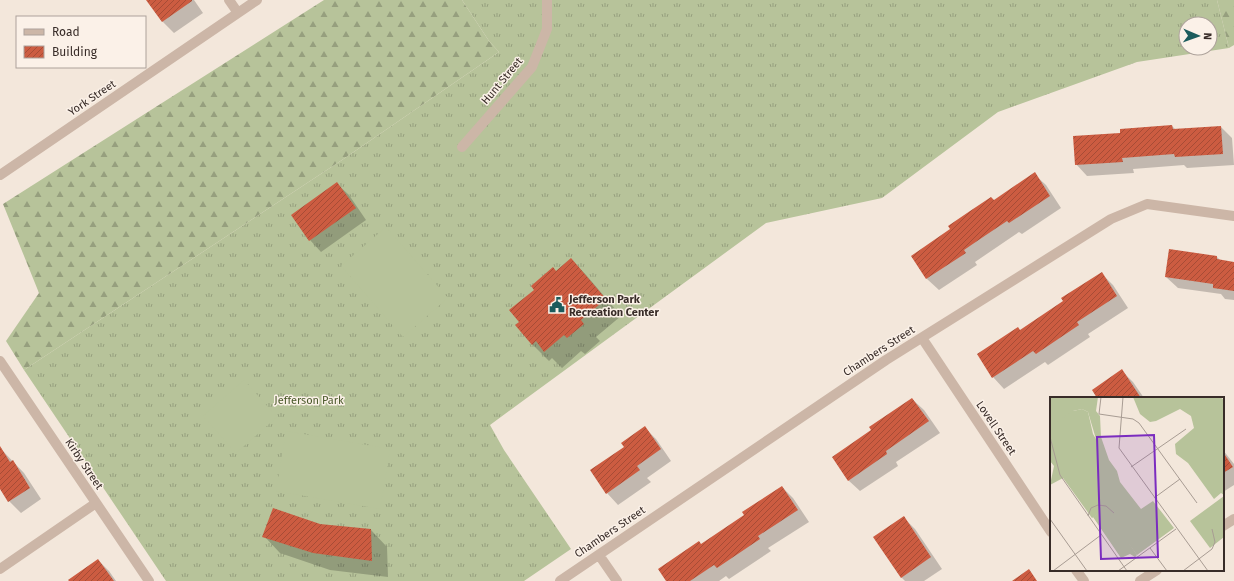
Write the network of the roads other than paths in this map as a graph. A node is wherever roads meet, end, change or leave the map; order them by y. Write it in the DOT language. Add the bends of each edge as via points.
graph roads {
  1 [pos="229,0"];
  2 [pos="257,0"];
  3 [pos="547,0"];
  4 [pos="238,13"];
  5 [pos="462,147"];
  6 [pos="0,175"];
  7 [pos="1234,216"];
  8 [pos="922,338"];
  9 [pos="0,361"];
  10 [pos="96,503"];
  11 [pos="1234,519"];
  12 [pos="1224,525"];
  13 [pos="1050,530"];
  14 [pos="599,555"];
  15 [pos="0,569"];
  16 [pos="1077,571"];
  17 [pos="1155,571"];
  18 [pos="148,581"];
  19 [pos="560,581"];
  20 [pos="617,581"];
  21 [pos="1084,581"];
  22 [pos="1140,581"];
  1 -- 4 [label="street"];
  2 -- 4 [label="street, York Street"];
  3 -- 5 [label="street, Hunt Street" via="547,29 532,67"];
  4 -- 6 [label="street, York Street"];
  7 -- 8 [label="street, Chambers Street" via="1147,204 1111,218"];
  8 -- 13 [label="street, Lovell Street"];
  8 -- 14 [label="street, Chambers Street"];
  9 -- 10 [label="street, Kirby Street"];
  10 -- 15 [label="street"];
  10 -- 18 [label="street, Kirby Street"];
  11 -- 12 [label="street"];
  14 -- 19 [label="street, Chambers Street"];
  14 -- 20 [label="street"];
  16 -- 21 [label="street"];
  17 -- 22 [label="street"];
}
